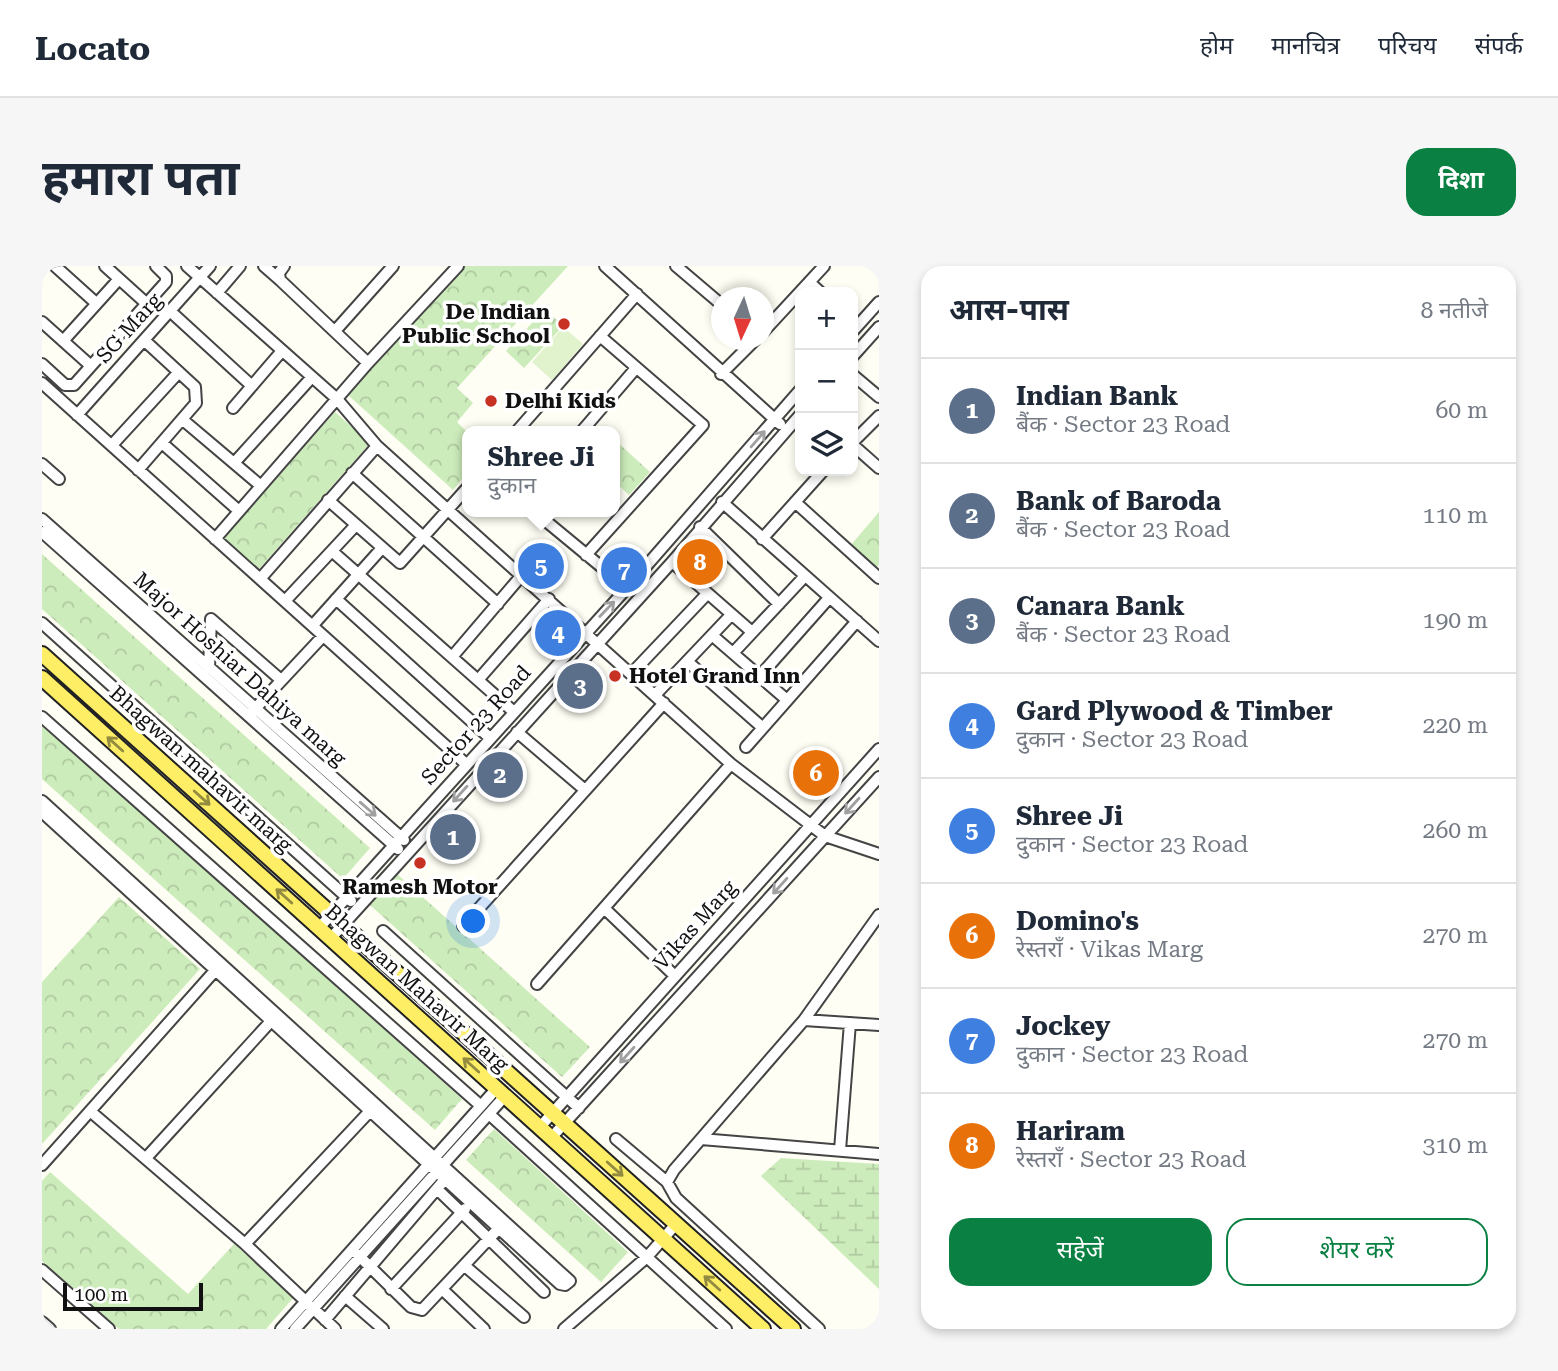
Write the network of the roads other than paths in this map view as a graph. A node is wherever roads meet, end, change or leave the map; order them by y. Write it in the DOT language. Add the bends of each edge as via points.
graph roads {
  1 [pos="55,266"];
  2 [pos="105,266"];
  3 [pos="156,266"];
  4 [pos="187,266"];
  5 [pos="211,266"];
  6 [pos="240,266"];
  7 [pos="264,266"];
  8 [pos="285,266"];
  9 [pos="393,266"];
  10 [pos="458,266"];
  11 [pos="677,266"];
  12 [pos="824,266"];
  13 [pos="613,268"];
  14 [pos="200,277"];
  15 [pos="119,279"];
  16 [pos="280,280"];
  17 [pos="808,282"];
  18 [pos="814,287"];
  19 [pos="217,293"];
  20 [pos="637,294"];
  21 [pos="711,295"];
  22 [pos="879,302"];
  23 [pos="96,303"];
  24 [pos="147,304"];
  25 [pos="170,311"];
  26 [pos="774,320"];
  27 [pos="42,322"];
  28 [pos="858,322"];
  29 [pos="879,327"];
  30 [pos="335,331"];
  31 [pos="600,336"];
  32 [pos="144,340"];
  33 [pos="63,341"];
  34 [pos="745,350"];
  35 [pos="858,350"];
  36 [pos="281,352"];
  37 [pos="368,363"];
  38 [pos="42,364"];
  39 [pos="91,366"];
  40 [pos="636,368"];
  41 [pos="179,372"];
  42 [pos="721,374"];
  43 [pos="312,377"];
  44 [pos="858,379"];
  45 [pos="42,383"];
  46 [pos="252,386"];
  47 [pos="795,396"];
  48 [pos="879,397"];
  49 [pos="337,399"];
  50 [pos="233,408"];
  51 [pos="77,415"];
  52 [pos="879,416"];
  53 [pos="183,420"];
  54 [pos="775,420"];
  55 [pos="795,421"];
  56 [pos="521,426"];
  57 [pos="586,426"];
  58 [pos="787,430"];
  59 [pos="858,438"];
  60 [pos="162,443"];
  61 [pos="112,445"];
  62 [pos="377,446"];
  63 [pos="858,448"];
  64 [pos="234,462"];
  65 [pos="42,464"];
  66 [pos="879,468"];
  67 [pos="138,470"];
  68 [pos="352,473"];
  69 [pos="819,476"];
  70 [pos="59,478"];
  71 [pos="261,486"];
  72 [pos="462,493"];
  73 [pos="328,500"];
  74 [pos="722,502"];
  75 [pos="795,502"];
  76 [pos="447,510"];
  77 [pos="239,511"];
  78 [pos="542,517"];
  79 [pos="42,519"];
  80 [pos="355,526"];
  81 [pos="700,527"];
  82 [pos="42,532"];
  83 [pos="422,537"];
  84 [pos="215,539"];
  85 [pos="762,539"];
  86 [pos="382,548"];
  87 [pos="332,552"];
  88 [pos="586,555"];
  89 [pos="672,562"];
  90 [pos="358,575"];
  91 [pos="522,575"];
  92 [pos="805,576"];
  93 [pos="879,578"];
  94 [pos="260,579"];
  95 [pos="627,588"];
  96 [pos="707,594"];
  97 [pos="829,598"];
  98 [pos="336,599"];
  99 [pos="549,599"];
  100 [pos="285,601"];
  101 [pos="498,604"];
  102 [pos="779,604"];
  103 [pos="731,615"];
  104 [pos="857,621"];
  105 [pos="42,623"];
  106 [pos="313,625"];
  107 [pos="586,631"];
  108 [pos="752,632"];
  109 [pos="323,636"];
  110 [pos="713,636"];
  111 [pos="879,641"];
  112 [pos="598,642"];
  113 [pos="733,653"];
  114 [pos="42,654"];
  115 [pos="452,657"];
  116 [pos="688,663"];
  117 [pos="209,668"];
  118 [pos="632,673"];
  119 [pos="759,677"];
  120 [pos="42,678"];
  121 [pos="281,680"];
  122 [pos="478,680"];
  123 [pos="659,699"];
  124 [pos="787,701"];
  125 [pos="514,712"];
  126 [pos="251,713"];
  127 [pos="42,717"];
  128 [pos="762,728"];
  129 [pos="517,732"];
  130 [pos="490,738"];
  131 [pos="747,747"];
  132 [pos="879,749"];
  133 [pos="466,764"];
  134 [pos="731,764"];
  135 [pos="879,777"];
  136 [pos="585,790"];
  137 [pos="42,801"];
  138 [pos="42,812"];
  139 [pos="810,826"];
  140 [pos="825,836"];
  141 [pos="397,841"];
  142 [pos="408,852"];
  143 [pos="879,854"];
  144 [pos="347,897"];
  145 [pos="358,907"];
  146 [pos="604,908"];
  147 [pos="879,915"];
  148 [pos="337,919"];
  149 [pos="463,926"];
  150 [pos="383,931"];
  151 [pos="325,933"];
  152 [pos="219,967"];
  153 [pos="676,976"];
  154 [pos="537,984"];
  155 [pos="272,1020"];
  156 [pos="804,1020"];
  157 [pos="850,1023"];
  158 [pos="879,1025"];
  159 [pos="501,1092"];
  160 [pos="566,1098"];
  161 [pos="579,1108"];
  162 [pos="371,1110"];
  163 [pos="485,1110"];
  164 [pos="90,1111"];
  165 [pos="552,1112"];
  166 [pos="564,1124"];
  167 [pos="540,1127"];
  168 [pos="551,1138"];
  169 [pos="616,1139"];
  170 [pos="701,1139"];
  171 [pos="841,1150"];
  172 [pos="879,1154"];
  173 [pos="146,1158"];
  174 [pos="42,1165"];
  175 [pos="439,1167"];
  176 [pos="655,1172"];
  177 [pos="667,1182"];
  178 [pos="437,1189"];
  179 [pos="639,1190"];
  180 [pos="472,1202"];
  181 [pos="462,1213"];
  182 [pos="676,1224"];
  183 [pos="500,1227"];
  184 [pos="489,1239"];
  185 [pos="663,1239"];
  186 [pos="245,1244"];
  187 [pos="357,1253"];
  188 [pos="647,1257"];
  189 [pos="465,1266"];
  190 [pos="370,1268"];
  191 [pos="42,1270"];
  192 [pos="391,1289"];
  193 [pos="443,1290"];
  194 [pos="544,1292"];
  195 [pos="345,1296"];
  196 [pos="310,1305"];
  197 [pos="524,1317"];
  198 [pos="325,1320"];
  199 [pos="42,1322"];
  200 [pos="50,1329"];
  201 [pos="109,1329"];
  202 [pos="281,1329"];
  203 [pos="295,1329"];
  204 [pos="335,1329"];
  205 [pos="383,1329"];
  206 [pos="484,1329"];
  207 [pos="564,1329"];
  208 [pos="726,1329"];
  209 [pos="763,1329"];
  210 [pos="793,1329"];
  211 [pos="819,1329"];
  1 -- 23 [label="street"];
  2 -- 15 [label="street"];
  3 -- 24 [label="street" via="167,279"];
  4 -- 14 [label="street"];
  5 -- 14 [label="street, SG Marg"];
  6 -- 19 [label="street"];
  7 -- 16 [label="street"];
  8 -- 16 [label="street"];
  9 -- 30 [label="street"];
  10 -- 37 [label="street"];
  11 -- 21 [label="street"];
  12 -- 17 [label="street"];
  13 -- 20 [label="street"];
  14 -- 19 [label="street"];
  14 -- 25 [label="street, SG Marg"];
  15 -- 23 [label="street"];
  15 -- 24 [label="street"];
  16 -- 30 [label="street"];
  17 -- 18 [label="street"];
  17 -- 26 [label="street"];
  19 -- 36 [label="street"];
  20 -- 31 [label="street"];
  20 -- 42 [label="street"];
  22 -- 28 [label="street"];
  23 -- 33 [label="street"];
  24 -- 39 [label="street"];
  25 -- 32 [label="street, SG Marg"];
  25 -- 46 [label="street"];
  27 -- 33 [label="street"];
  29 -- 35 [label="street"];
  30 -- 37 [label="street"];
  31 -- 40 [label="street"];
  31 -- 56 [label="street"];
  32 -- 41 [label="street"];
  32 -- 51 [label="street, SG Marg"];
  33 -- 39 [label="street"];
  34 -- 42 [label="street"];
  36 -- 43 [label="street"];
  36 -- 46 [label="street"];
  37 -- 49 [label="street"];
  38 -- 39 [label="street" via="71,387"];
  40 -- 57 [label="street"];
  40 -- 88 [label="street" via="704,425"];
  41 -- 53 [label="street" via="198,396"];
  41 -- 61 [label="street"];
  42 -- 54 [label="street"];
  43 -- 49 [label="street"];
  43 -- 64 [label="street"];
  44 -- 48 [label="street"];
  45 -- 51 [label="street"];
  46 -- 50 [label="street"];
  47 -- 54 [label="street, Sector 23 Road"];
  49 -- 62 [label="street"];
  49 -- 71 [label="street"];
  51 -- 61 [label="street"];
  52 -- 59 [label="street"];
  53 -- 60 [label="street"];
  53 -- 64 [label="street"];
  54 -- 58 [label="street"];
  95 -- 54 [label="street, Sector 23 Road, one-way"];
  55 -- 58 [label="street, Sector 23 Road"];
  58 -- 74 [label="street, Sector 23 Road"];
  60 -- 67 [label="street"];
  60 -- 77 [label="street"];
  61 -- 67 [label="street"];
  62 -- 68 [label="street"];
  62 -- 76 [label="street"];
  63 -- 66 [label="street"];
  64 -- 71 [label="street"];
  65 -- 70 [label="street"];
  67 -- 84 [label="street"];
  68 -- 73 [label="street"];
  68 -- 83 [label="street"];
  69 -- 75 [label="street"];
  71 -- 77 [label="street"];
  72 -- 76 [label="street"];
  73 -- 80 [label="street"];
  73 -- 94 [label="street"];
  74 -- 81 [label="street, Sector 23 Road"];
  74 -- 85 [label="street"];
  75 -- 85 [label="street"];
  75 -- 93 [label="street"];
  76 -- 83 [label="street"];
  76 -- 91 [label="street"];
  77 -- 84 [label="street"];
  78 -- 88 [label="street"];
  79 -- 117 [label="street, Major Hoshiar Dahiya marg"];
  80 -- 86 [label="street"];
  80 -- 87 [label="street"];
  81 -- 89 [label="street, Sector 23 Road"];
  81 -- 102 [label="street"];
  82 -- 126 [label="street, Major Hoshiar Dahiya marg"];
  83 -- 86 [label="street" via="400,563"];
  83 -- 101 [label="street"];
  84 -- 94 [label="street"];
  85 -- 92 [label="street"];
  86 -- 90 [label="street"];
  87 -- 90 [label="street"];
  87 -- 100 [label="street"];
  88 -- 95 [label="street"];
  89 -- 96 [label="street"];
  89 -- 112 [label="street, Sector 23 Road"];
  90 -- 98 [label="street"];
  90 -- 115 [label="street"];
  91 -- 99 [label="street"];
  91 -- 101 [label="street"];
  92 -- 97 [label="street"];
  92 -- 102 [label="street"];
  94 -- 100 [label="street"];
  107 -- 95 [label="street, Sector 23 Road, one-way"];
  96 -- 103 [label="street"];
  96 -- 118 [label="street"];
  97 -- 104 [label="street"];
  97 -- 119 [label="street"];
  98 -- 106 [label="street"];
  98 -- 130 [label="street"];
  99 -- 107 [label="street"];
  99 -- 122 [label="street"];
  100 -- 106 [label="street"];
  101 -- 115 [label="street"];
  102 -- 108 [label="street"];
  103 -- 108 [label="street"];
  103 -- 110 [label="street"];
  104 -- 111 [label="street"];
  104 -- 124 [label="street"];
  105 -- 144 [label="street"];
  106 -- 109 [label="street"];
  107 -- 112 [label="street"];
  107 -- 125 [label="street, Sector 23 Road"];
  108 -- 113 [label="street"];
  109 -- 121 [label="street"];
  109 -- 133 [label="street"];
  110 -- 113 [label="street"];
  110 -- 116 [label="street"];
  112 -- 118 [label="street"];
  112 -- 129 [label="street, Sector 23 Road"];
  113 -- 119 [label="street"];
  114 -- 148 [label="main road, Bhagwan mahavir marg, one-way"];
  115 -- 122 [label="street"];
  116 -- 123 [label="street"];
  116 -- 128 [label="street"];
  117 -- 121 [label="street" via="211,619"];
  117 -- 126 [label="street, Major Hoshiar Dahiya marg"];
  118 -- 123 [label="street"];
  119 -- 124 [label="street"];
  151 -- 120 [label="main road, Bhagwan Mahavir Marg, one-way"];
  121 -- 126 [label="street"];
  122 -- 125 [label="street"];
  123 -- 134 [label="street"];
  123 -- 136 [label="street"];
  124 -- 128 [label="street"];
  125 -- 130 [label="street, Sector 23 Road"];
  126 -- 141 [label="street, Major Hoshiar Dahiya marg"];
  127 -- 163 [label="street"];
  128 -- 131 [label="street"];
  129 -- 136 [label="street"];
  129 -- 142 [label="street, Sector 23 Road, one-way"];
  130 -- 133 [label="street, Sector 23 Road"];
  132 -- 139 [label="street, Vikas Marg"];
  133 -- 141 [label="street, Sector 23 Road"];
  134 -- 139 [label="street"];
  134 -- 146 [label="street"];
  135 -- 140 [label="street, Vikas Marg, one-way"];
  136 -- 149 [label="street"];
  137 -- 152 [label="street"];
  138 -- 152 [label="street"];
  139 -- 140 [label="street"];
  139 -- 153 [label="street, Vikas Marg"];
  140 -- 143 [label="street"];
  140 -- 161 [label="street, Vikas Marg, one-way"];
  141 -- 142 [label="street, Major Hoshiar Dahiya marg"];
  141 -- 144 [label="street, Sector 23 Road"];
  142 -- 145 [label="street, Sector 23 Road"];
  144 -- 145 [label="street"];
  144 -- 148 [label="street, Sector 23 Road"];
  145 -- 148 [label="street, Sector 23 Road"];
  146 -- 153 [label="street"];
  146 -- 154 [label="street"];
  147 -- 156 [label="street"];
  148 -- 151 [label="street, Sector 23 Road"];
  148 -- 165 [label="main road, Bhagwan mahavir marg"];
  150 -- 160 [label="street"];
  159 -- 151 [label="main road, Bhagwan Mahavir Marg, one-way"];
  152 -- 155 [label="street"];
  152 -- 164 [label="street"];
  152 -- 175 [label="street"];
  153 -- 160 [label="street, Vikas Marg"];
  155 -- 162 [label="street"];
  155 -- 173 [label="street"];
  156 -- 157 [label="street"];
  156 -- 170 [label="street"];
  157 -- 158 [label="street"];
  157 -- 171 [label="street"];
  159 -- 163 [label="street"];
  159 -- 167 [label="main road, Bhagwan Mahavir Marg"];
  160 -- 161 [label="street"];
  160 -- 165 [label="street, Vikas Marg"];
  161 -- 166 [label="street, Vikas Marg"];
  162 -- 175 [label="street"];
  162 -- 186 [label="street"];
  163 -- 175 [label="street"];
  163 -- 188 [label="street"];
  164 -- 173 [label="street"];
  164 -- 174 [label="street"];
  165 -- 166 [label="main road, Bhagwan mahavir marg"];
  165 -- 167 [label="street, Vikas Marg"];
  166 -- 168 [label="street, Vikas Marg"];
  166 -- 179 [label="main road, one-way"];
  167 -- 168 [label="main road, Bhagwan Mahavir Marg"];
  168 -- 185 [label="main road, Bhagwan Mahavir Marg"];
  169 -- 176 [label="street"];
  170 -- 171 [label="street"];
  170 -- 177 [label="street"];
  171 -- 172 [label="street"];
  173 -- 186 [label="street"];
  175 -- 178 [label="street"];
  175 -- 180 [label="street"];
  175 -- 183 [label="street" via="570,1281 560,1284"];
  175 -- 187 [label="street"];
  176 -- 177 [label="street"];
  176 -- 179 [label="street"];
  177 -- 211 [label="street" via="676,1198"];
  178 -- 181 [label="street"];
  178 -- 190 [label="street"];
  179 -- 182 [label="main road"];
  180 -- 181 [label="street"];
  180 -- 183 [label="street"];
  181 -- 184 [label="street"];
  181 -- 192 [label="street"];
  182 -- 185 [label="street"];
  182 -- 210 [label="main road"];
  183 -- 184 [label="street"];
  184 -- 189 [label="street"];
  184 -- 194 [label="street"];
  185 -- 188 [label="street"];
  209 -- 185 [label="main road, Bhagwan Mahavir Marg, one-way"];
  186 -- 196 [label="street"];
  187 -- 190 [label="street"];
  187 -- 196 [label="street"];
  188 -- 207 [label="street"];
  188 -- 208 [label="street"];
  189 -- 193 [label="street"];
  189 -- 197 [label="street"];
  190 -- 192 [label="street"];
  190 -- 195 [label="street"];
  191 -- 201 [label="street"];
  192 -- 193 [label="street" via="411,1307 422,1310"];
  193 -- 206 [label="street"];
  195 -- 198 [label="street"];
  195 -- 205 [label="street"];
  196 -- 198 [label="street"];
  196 -- 202 [label="street"];
  196 -- 203 [label="street"];
  198 -- 204 [label="street"];
  199 -- 200 [label="street"];
}
